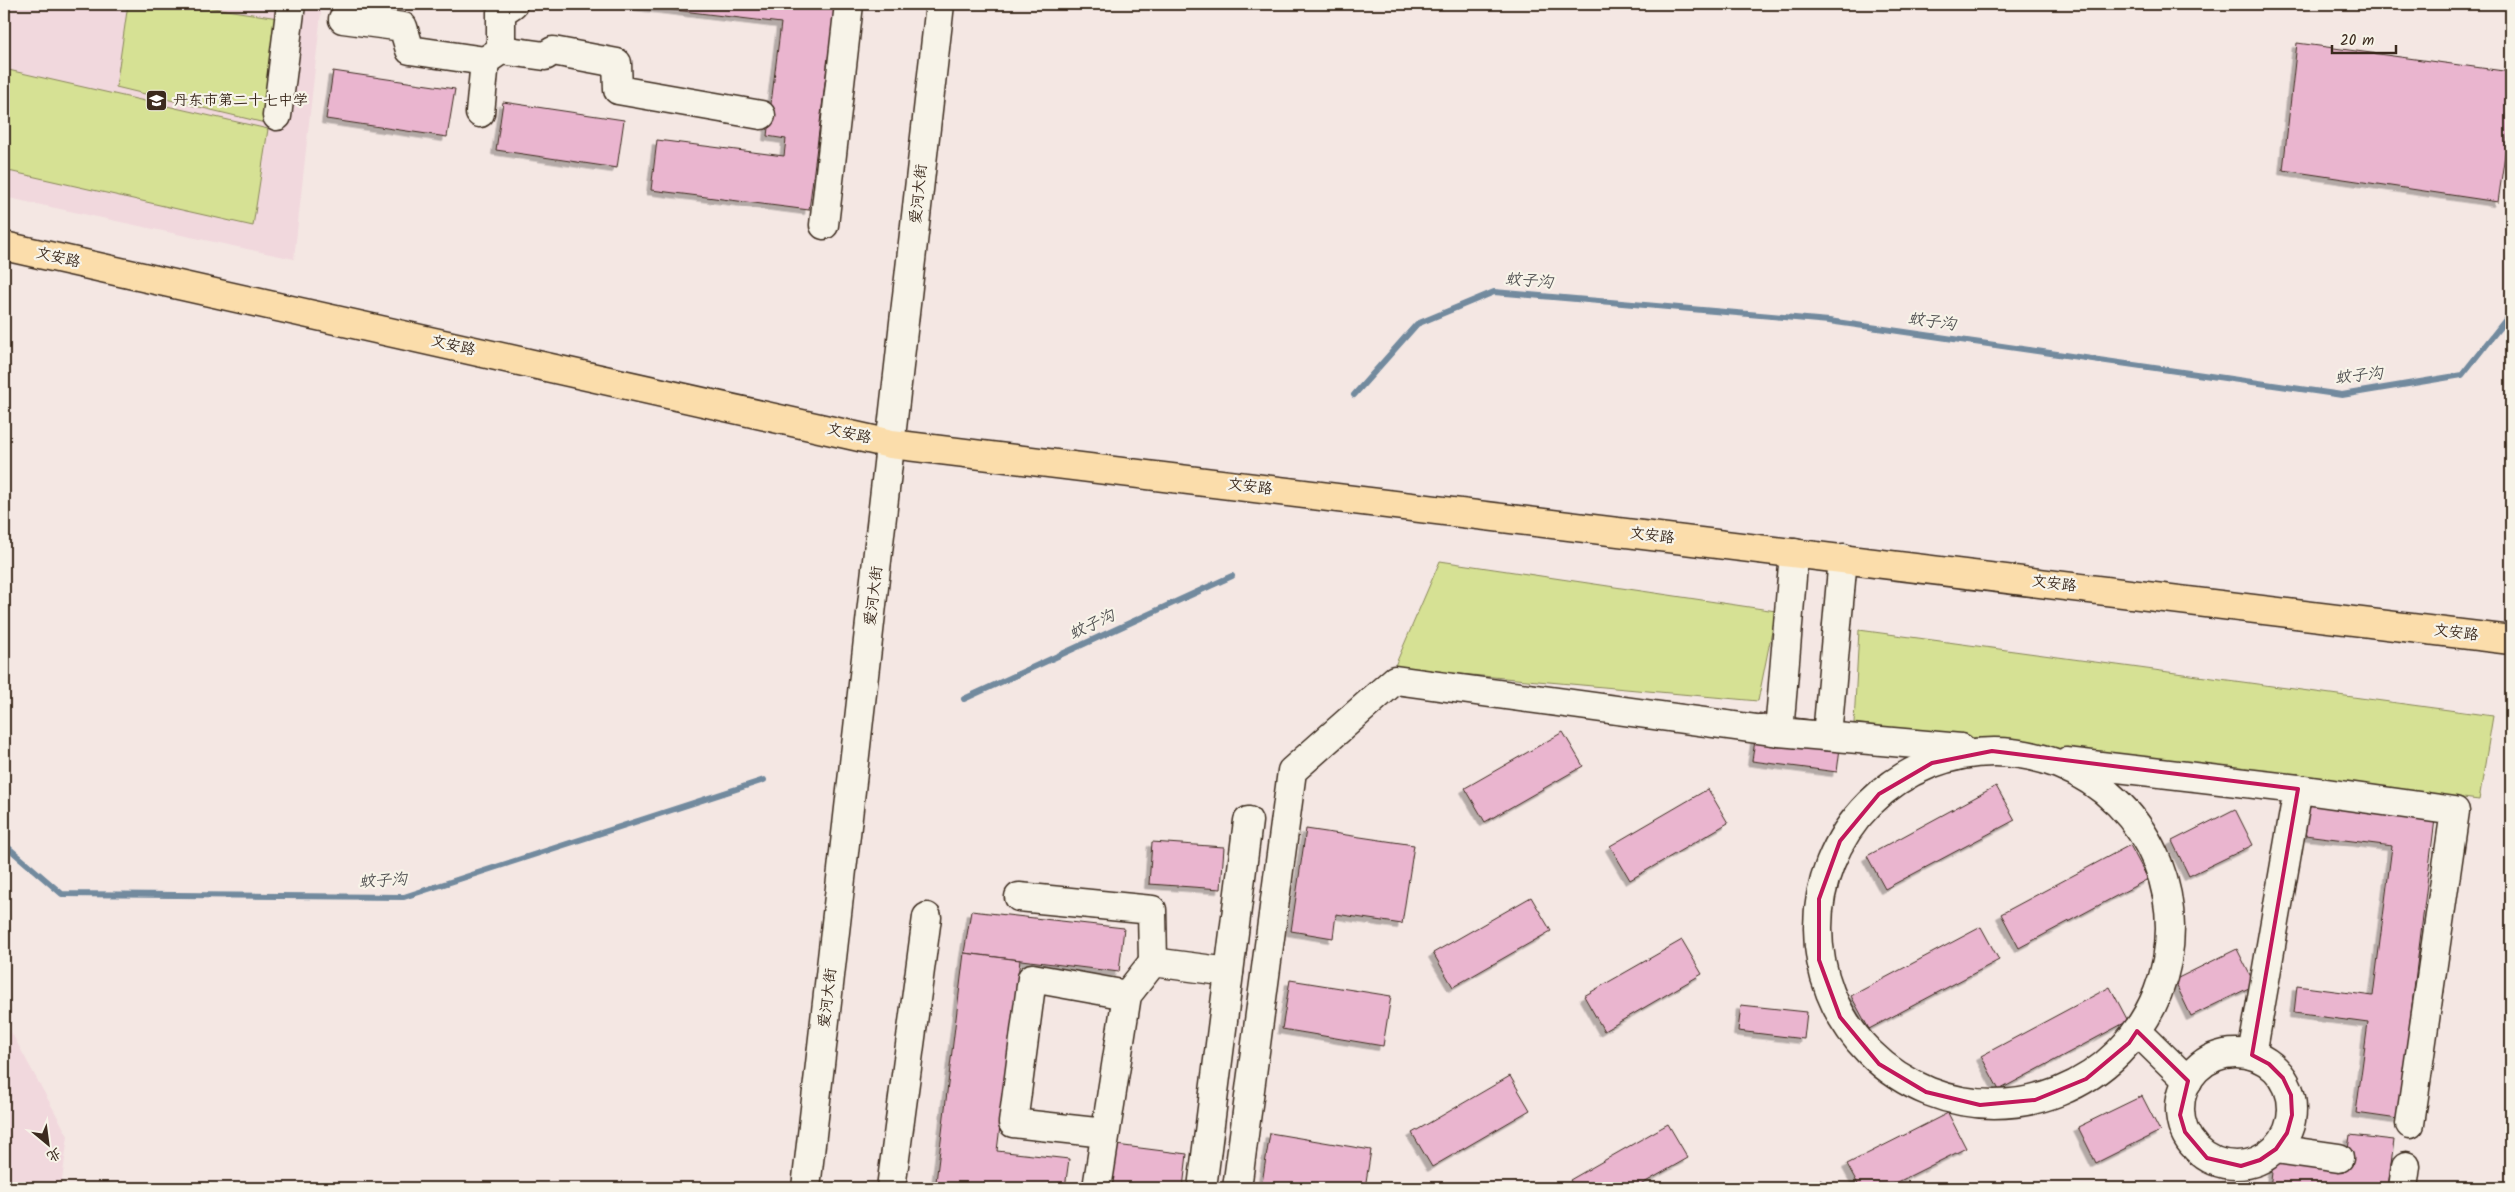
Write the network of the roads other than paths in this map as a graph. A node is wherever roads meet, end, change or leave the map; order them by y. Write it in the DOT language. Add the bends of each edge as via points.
graph roads {
  1 [pos="290,4"];
  2 [pos="513,4"];
  3 [pos="849,4"];
  4 [pos="940,4"];
  5 [pos="343,19"];
  6 [pos="493,55"];
  7 [pos="480,113"];
  8 [pos="762,115"];
  9 [pos="277,116"];
  10 [pos="824,225"];
  11 [pos="4,246"];
  12 [pos="891,444"];
  13 [pos="1794,553"];
  14 [pos="1843,558"];
  15 [pos="2511,640"];
  16 [pos="1779,732"];
  17 [pos="1827,736"];
  18 [pos="1992,751"];
  19 [pos="2053,761"];
  20 [pos="2298,789"];
  21 [pos="1248,821"];
  22 [pos="1018,898"];
  23 [pos="927,917"];
  24 [pos="1153,962"];
  25 [pos="1229,972"];
  26 [pos="1127,994"];
  27 [pos="2136,1031"];
  28 [pos="2252,1055"];
  29 [pos="2188,1081"];
  30 [pos="2410,1124"];
  31 [pos="1105,1133"];
  32 [pos="2276,1149"];
  33 [pos="2339,1158"];
  34 [pos="2240,1177"];
  35 [pos="806,1188"];
  36 [pos="891,1188"];
  37 [pos="1097,1188"];
  38 [pos="1202,1188"];
  39 [pos="1237,1188"];
  1 -- 9 [label="street"];
  2 -- 6 [label="street" via="501,12"];
  3 -- 10 [label="street"];
  4 -- 12 [label="street, 爱河大街"];
  5 -- 6 [label="street" via="403,27 410,50"];
  6 -- 7 [label="street"];
  6 -- 8 [label="street" via="545,56 553,51 617,63 618,90"];
  11 -- 12 [label="main road, 文安路"];
  12 -- 13 [label="main road, 文安路"];
  12 -- 35 [label="street, 爱河大街"];
  13 -- 14 [label="main road, 文安路"];
  13 -- 16 [label="street"];
  14 -- 15 [label="main road, 文安路"];
  14 -- 17 [label="street"];
  16 -- 17 [label="street"];
  16 -- 39 [label="street" via="1395,680 1292,771"];
  17 -- 18 [label="street"];
  18 -- 19 [label="street"];
  18 -- 27 [label="street" via="1932,763 1886,789 1840,841 1819,898 1819,960 1840,1017 1879,1064 1926,1092 1980,1105 2035,1100 2086,1079 2129,1044"];
  19 -- 20 [label="street"];
  19 -- 27 [label="street" via="2106,791 2146,837 2167,888 2171,943 2158,996"];
  20 -- 28 [label="street"];
  20 -- 30 [label="street" via="2455,811"];
  21 -- 25 [label="street"];
  22 -- 24 [label="street" via="1152,910"];
  23 -- 36 [label="street"];
  24 -- 25 [label="street"];
  24 -- 26 [label="street"];
  25 -- 38 [label="street"];
  26 -- 31 [label="street"];
  26 -- 31 [label="street" via="1032,978 1013,1123"];
  27 -- 29 [label="street"];
  28 -- 29 [label="street" via="2232,1054 2214,1058"];
  28 -- 32 [label="street" via="2269,1064 2283,1078 2291,1095 2290,1124"];
  29 -- 34 [label="street" via="2180,1115 2185,1132 2207,1158 2224,1164"];
  31 -- 37 [label="street"];
  32 -- 33 [label="street"];
  32 -- 34 [label="street"];
}
